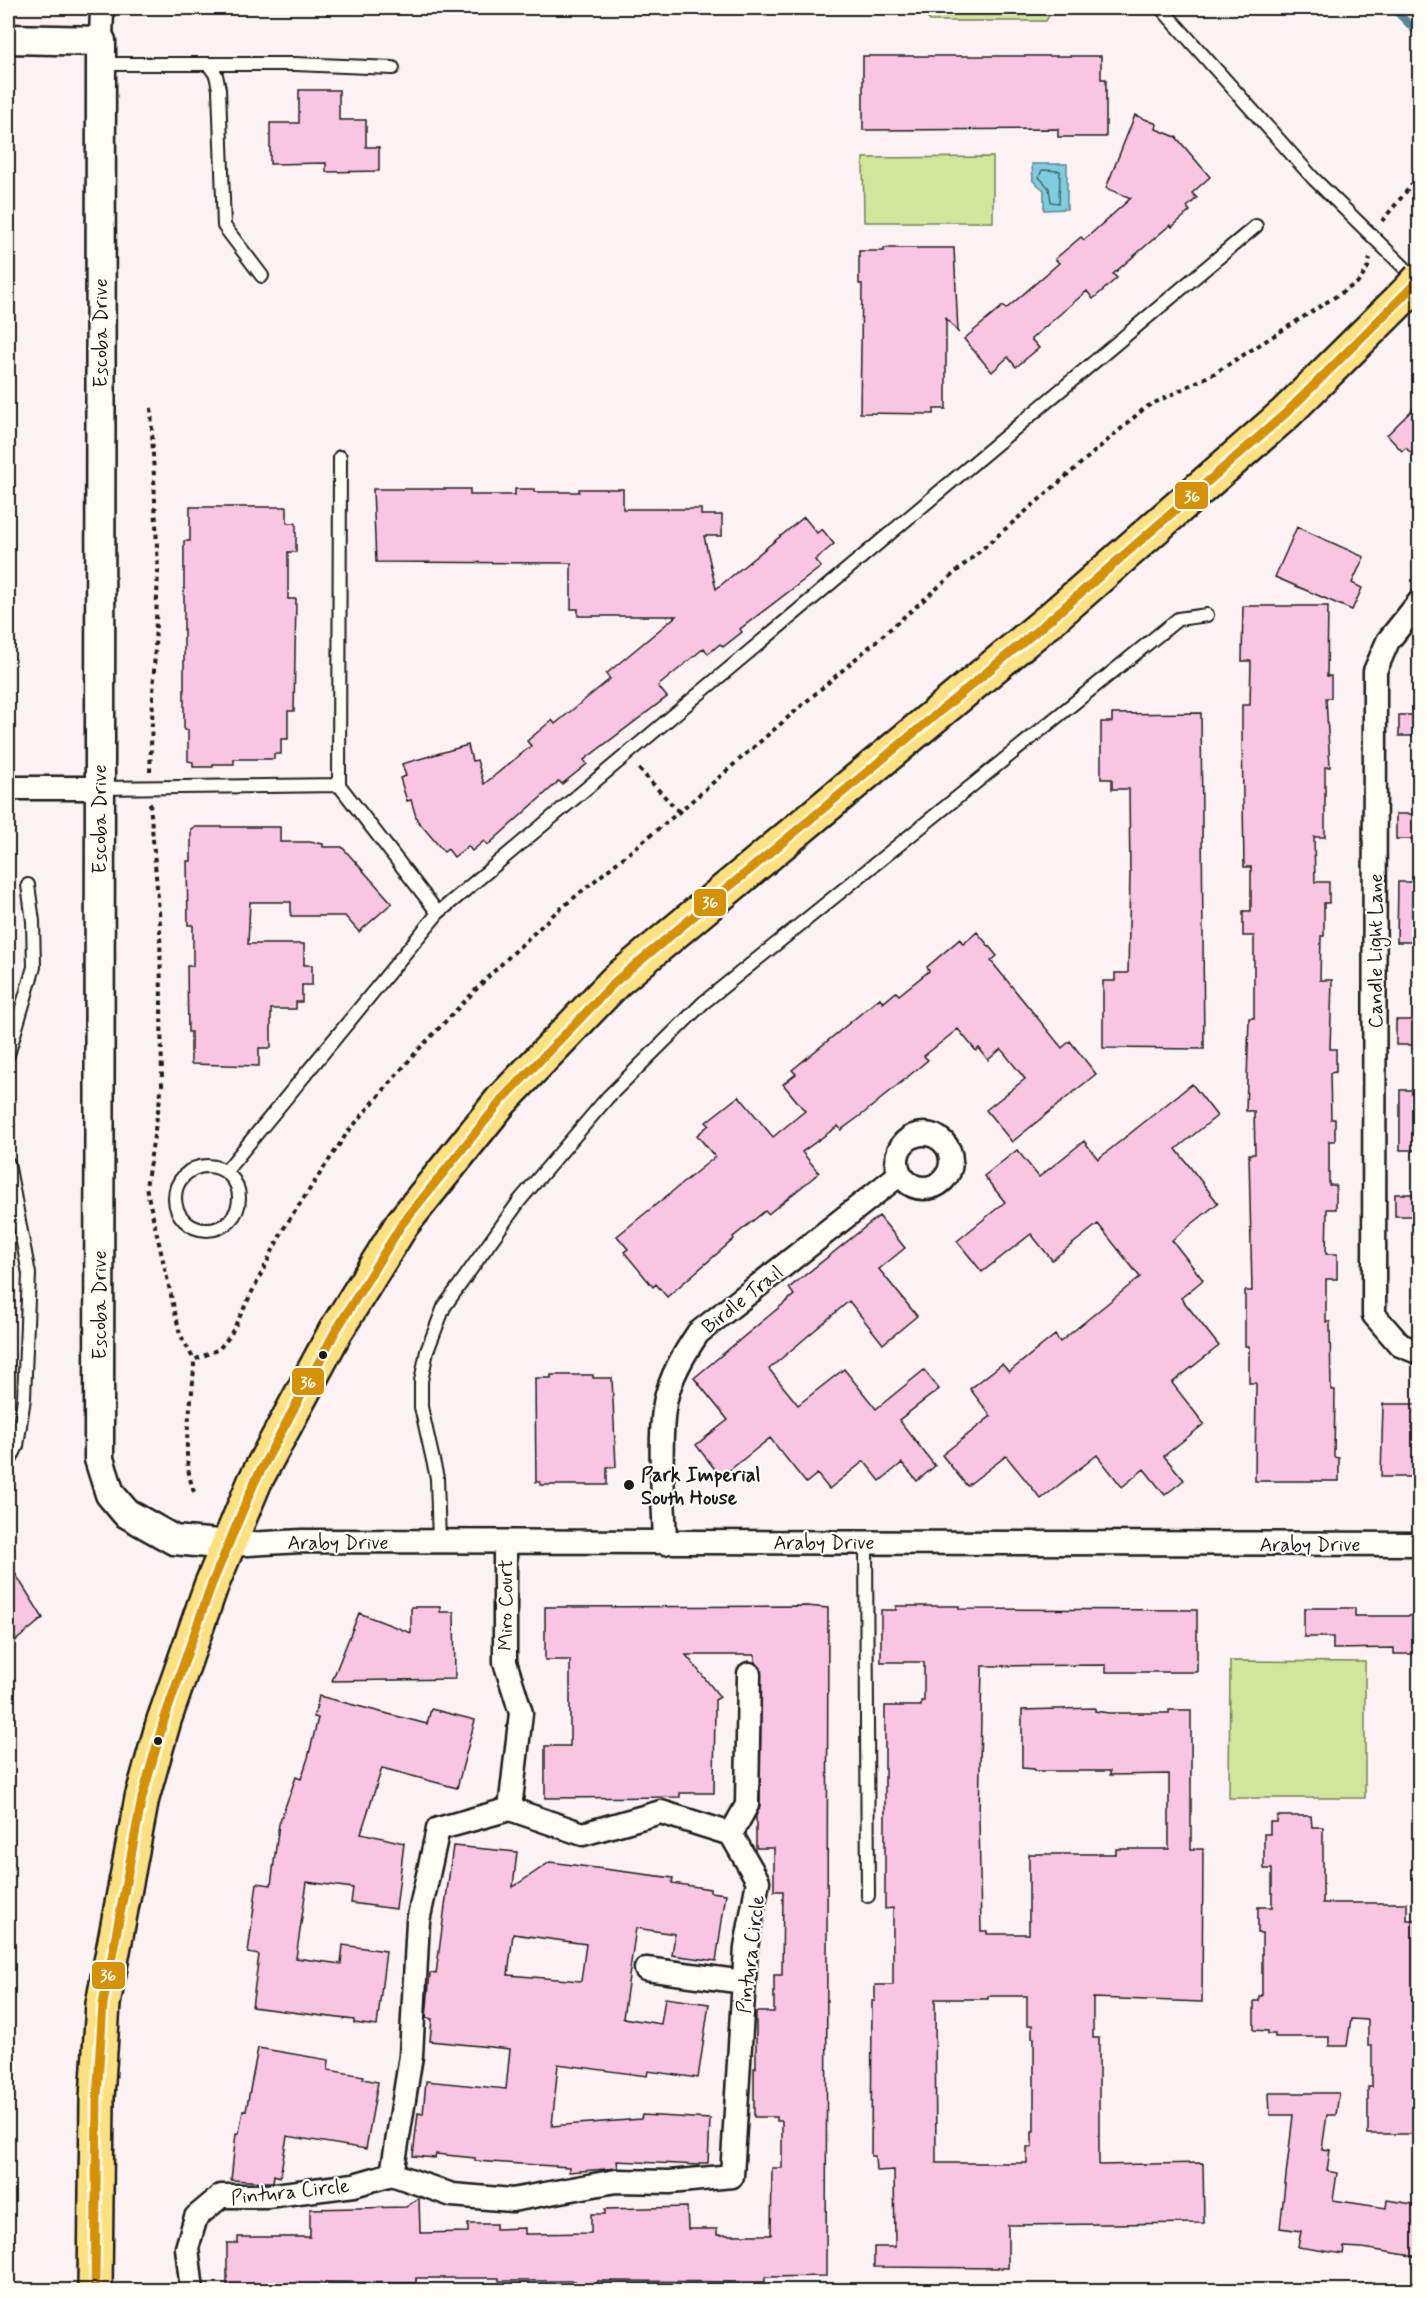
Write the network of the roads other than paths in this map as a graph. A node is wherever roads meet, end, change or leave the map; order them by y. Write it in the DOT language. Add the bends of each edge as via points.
graph roads {
  1 [pos="102,8"];
  2 [pos="1161,8"];
  3 [pos="8,39"];
  4 [pos="100,53"];
  5 [pos="208,64"];
  6 [pos="393,68"];
  7 [pos="1256,226"];
  8 [pos="262,276"];
  9 [pos="1416,284"];
  10 [pos="340,457"];
  11 [pos="1419,601"];
  12 [pos="1207,615"];
  13 [pos="339,785"];
  14 [pos="8,788"];
  15 [pos="99,788"];
  16 [pos="28,885"];
  17 [pos="438,913"];
  18 [pos="8,1055"];
  19 [pos="8,1163"];
  20 [pos="226,1171"];
  21 [pos="900,1174"];
  22 [pos="1419,1353"];
  23 [pos="8,1465"];
  24 [pos="866,1542"];
  25 [pos="440,1543"];
  26 [pos="505,1543"];
  27 [pos="665,1543"];
  28 [pos="1419,1544"];
  29 [pos="229,1545"];
  30 [pos="749,1674"];
  31 [pos="510,1809"];
  32 [pos="731,1834"];
  33 [pos="868,1896"];
  34 [pos="646,1970"];
  35 [pos="744,1982"];
  36 [pos="392,2174"];
  37 [pos="95,2290"];
  38 [pos="192,2290"];
  1 -- 4 [label="street, Escoba Drive"];
  2 -- 9 [label="lane" via="1312,178 1374,234"];
  3 -- 4 [label="street"];
  4 -- 5 [label="lane"];
  4 -- 15 [label="street, Escoba Drive"];
  5 -- 6 [label="lane"];
  5 -- 8 [label="lane" via="219,89 225,226"];
  7 -- 17 [label="lane"];
  9 -- 29 [label="main road" via="1286,413 1052,618 616,981 501,1101 402,1224 335,1332 255,1481"];
  10 -- 13 [label="lane"];
  11 -- 22 [label="street, Candle Light Lane" via="1388,641 1375,671 1374,1315 1400,1345"];
  12 -- 25 [label="lane" via="1178,619 703,1003 608,1097 520,1200 444,1307 427,1351 421,1407 437,1478"];
  13 -- 15 [label="lane"];
  13 -- 17 [label="lane"];
  14 -- 15 [label="street"];
  15 -- 29 [label="street, Escoba Drive" via="99,1459 110,1494 134,1518 174,1540"];
  16 -- 18 [label="lane" via="34,968"];
  17 -- 20 [label="lane"];
  19 -- 23 [label="lane" via="29,1274 24,1398 17,1446"];
  20 -- 20 [label="lane" via="207,1165 187,1171 175,1187 175,1208 187,1224 206,1231 226,1225 238,1208 238,1188"];
  21 -- 27 [label="street, Birdle Trail" via="698,1333 680,1360 665,1402"];
  24 -- 27 [label="street, Araby Drive"];
  24 -- 28 [label="street, Araby Drive"];
  24 -- 33 [label="lane"];
  25 -- 26 [label="street, Araby Drive"];
  25 -- 29 [label="street, Araby Drive" via="302,1541"];
  26 -- 27 [label="street, Araby Drive"];
  26 -- 31 [label="street, Miro Court" via="505,1662 521,1713"];
  29 -- 37 [label="main road" via="164,1720 122,1893 103,2004 97,2086"];
  30 -- 32 [label="street" via="747,1805"];
  31 -- 32 [label="street" via="584,1834 661,1812"];
  31 -- 36 [label="street" via="438,1829 418,1921 411,2056"];
  32 -- 35 [label="street, Pintura Circle" via="758,1881"];
  34 -- 35 [label="street"];
  35 -- 36 [label="street, Pintura Circle" via="732,2176 670,2182 616,2181 512,2200 452,2195"];
  36 -- 38 [label="street, Pintura Circle" via="354,2186 267,2196 221,2196 196,2217 187,2248"];
}
